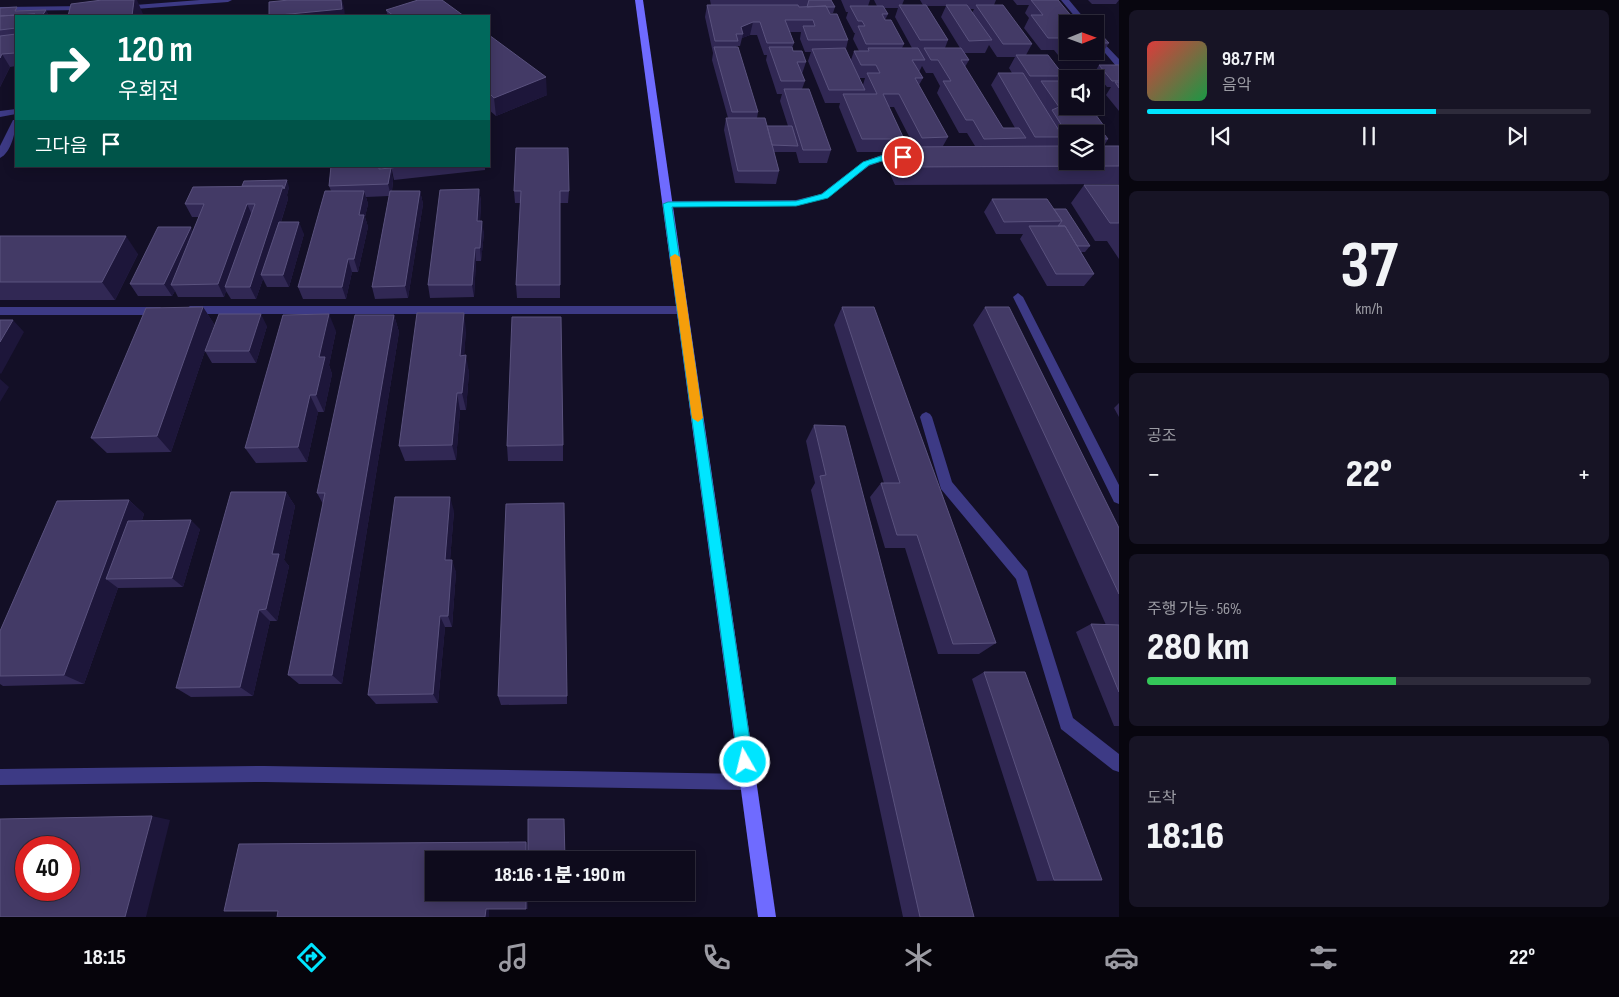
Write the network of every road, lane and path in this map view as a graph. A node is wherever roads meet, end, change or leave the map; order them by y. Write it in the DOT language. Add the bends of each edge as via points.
graph roads {
  1 [pos="46,0"];
  2 [pos="228,0"];
  3 [pos="639,0"];
  4 [pos="1065,0"];
  5 [pos="54,8"];
  6 [pos="90,8"];
  7 [pos="118,8"];
  8 [pos="0,9"];
  9 [pos="61,15"];
  10 [pos="1078,15"];
  11 [pos="1104,46"];
  12 [pos="1119,64"];
  13 [pos="15,112"];
  14 [pos="0,114"];
  15 [pos="15,124"];
  16 [pos="0,155"];
  17 [pos="913,157"];
  18 [pos="668,204"];
  19 [pos="1018,297"];
  20 [pos="682,310"];
  21 [pos="0,311"];
  22 [pos="926,417"];
  23 [pos="1119,498"];
  24 [pos="1119,764"];
  25 [pos="0,778"];
  26 [pos="748,782"];
  27 [pos="767,917"];
  1 -- 5 [label="street"];
  2 -- 7 [label="street"];
  3 -- 18 [label="street"];
  4 -- 10 [label="street"];
  5 -- 6 [label="street"];
  5 -- 8 [label="street"];
  5 -- 9 [label="street"];
  11 -- 12 [label="street"];
  13 -- 14 [label="street"];
  15 -- 16 [label="street"];
  17 -- 18 [label="street" via="884,158 866,164 824,196 796,203"];
  18 -- 20 [label="street"];
  19 -- 23 [label="street"];
  20 -- 21 [label="street"];
  20 -- 26 [label="street"];
  22 -- 24 [label="street" via="946,485 1022,576 1067,723"];
  25 -- 26 [label="street" via="265,774"];
  26 -- 27 [label="street"];
}
